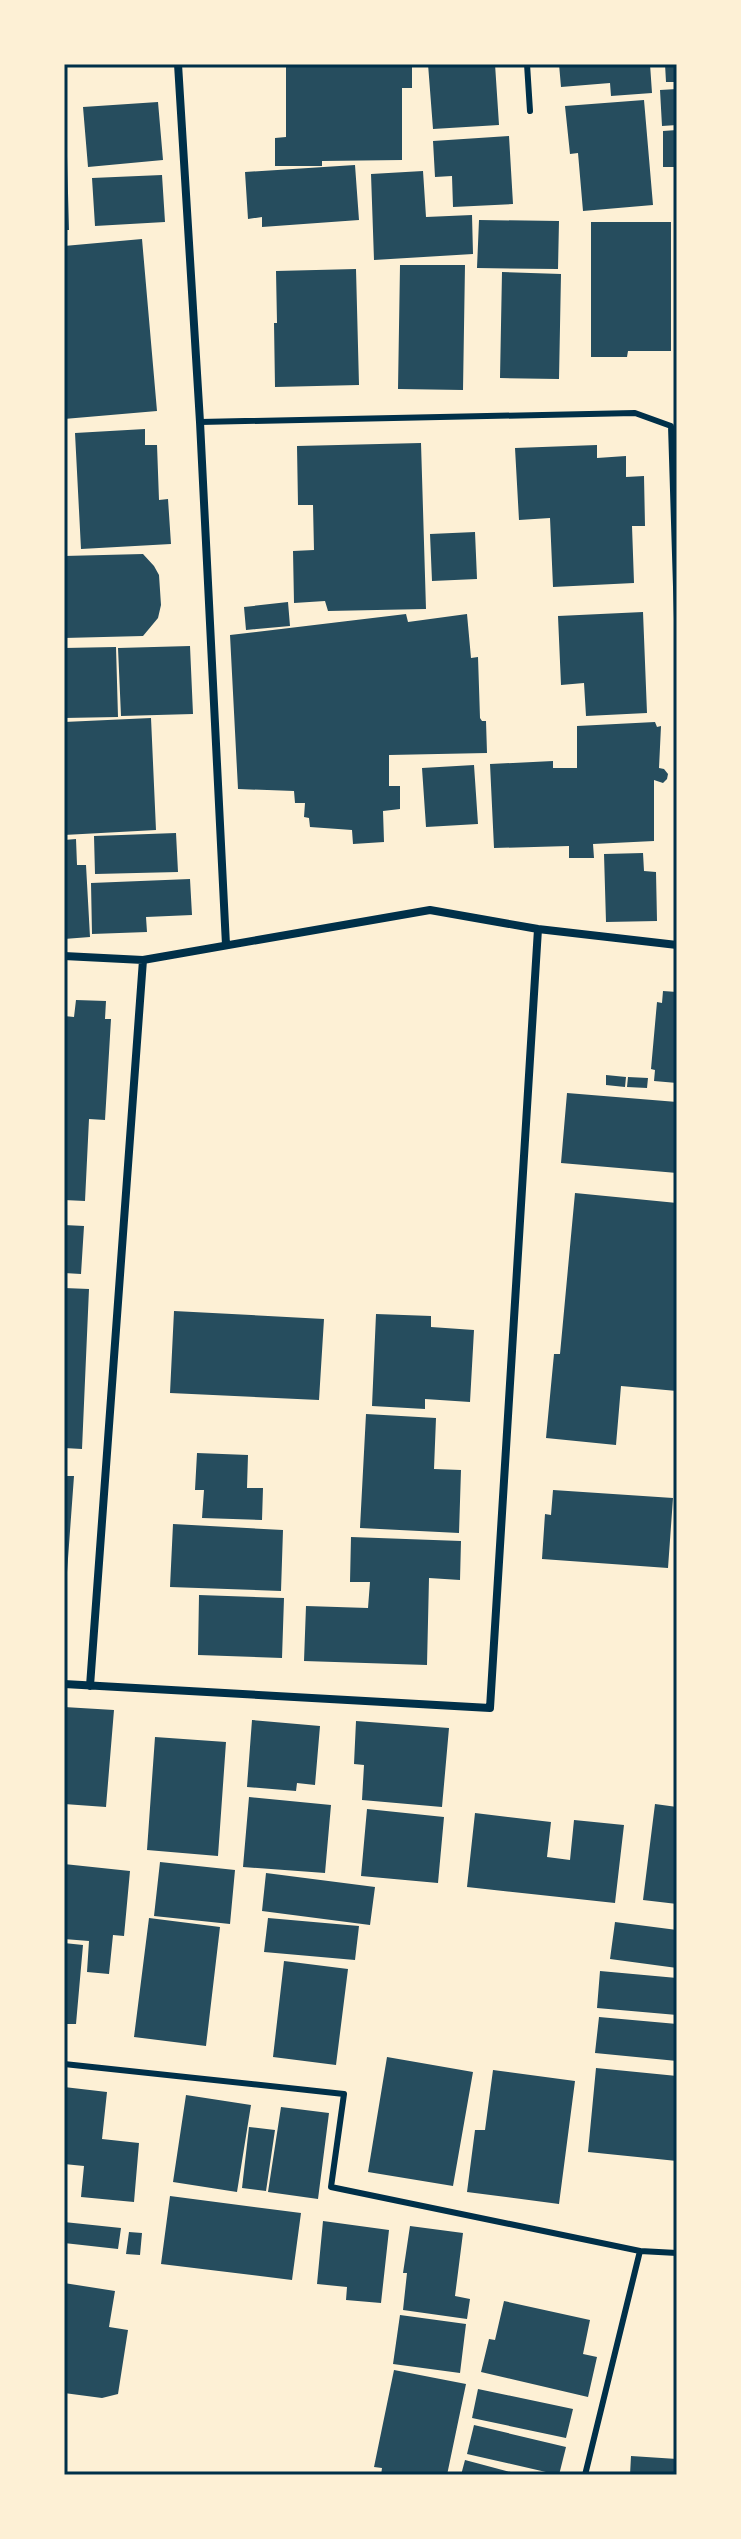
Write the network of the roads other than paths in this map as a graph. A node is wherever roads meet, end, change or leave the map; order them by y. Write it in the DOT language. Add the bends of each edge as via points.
graph roads {
  1 [pos="178,64"];
  2 [pos="527,64"];
  3 [pos="530,111"];
  4 [pos="200,422"];
  5 [pos="677,619"];
  6 [pos="538,929"];
  7 [pos="226,945"];
  8 [pos="677,945"];
  9 [pos="64,956"];
  10 [pos="143,960"];
  11 [pos="64,1684"];
  12 [pos="90,1686"];
  13 [pos="64,2064"];
  14 [pos="640,2251"];
  15 [pos="677,2253"];
  16 [pos="585,2475"];
  1 -- 4 [label="street"];
  2 -- 3 [label="lane"];
  4 -- 5 [label="lane" via="635,413 671,426"];
  4 -- 7 [label="street"];
  6 -- 7 [label="street" via="430,910"];
  6 -- 8 [label="street"];
  6 -- 12 [label="street" via="490,1708"];
  7 -- 10 [label="street"];
  9 -- 10 [label="street"];
  10 -- 12 [label="street"];
  11 -- 12 [label="street"];
  13 -- 14 [label="lane" via="344,2094 331,2187"];
  14 -- 15 [label="lane"];
  14 -- 16 [label="lane"];
}
